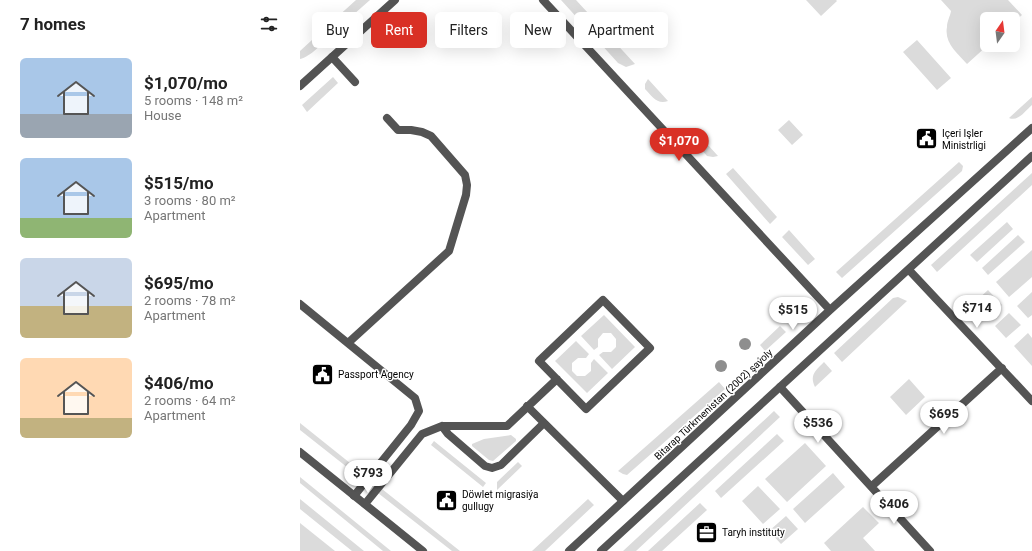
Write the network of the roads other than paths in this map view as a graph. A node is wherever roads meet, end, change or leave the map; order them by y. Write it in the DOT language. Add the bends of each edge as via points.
graph roads {
  1 [pos="395,0"];
  2 [pos="543,0"];
  3 [pos="332,57"];
  4 [pos="355,82"];
  5 [pos="300,86"];
  6 [pos="387,118"];
  7 [pos="1032,128"];
  8 [pos="1032,156"];
  9 [pos="909,270"];
  10 [pos="300,304"];
  11 [pos="830,310"];
  12 [pos="348,343"];
  13 [pos="1002,368"];
  14 [pos="557,379"];
  15 [pos="780,387"];
  16 [pos="1032,400"];
  17 [pos="527,406"];
  18 [pos="544,423"];
  19 [pos="442,426"];
  20 [pos="300,452"];
  21 [pos="872,486"];
  22 [pos="354,496"];
  23 [pos="623,502"];
  24 [pos="365,504"];
  25 [pos="422,551"];
  26 [pos="569,551"];
  27 [pos="601,551"];
  28 [pos="930,551"];
  1 -- 3 [label="street"];
  2 -- 11 [label="street"];
  3 -- 4 [label="street"];
  3 -- 5 [label="street"];
  6 -- 12 [label="street" via="398,130 422,132 431,136 465,175 466,195 449,251"];
  7 -- 11 [label="street, Bitarap Türkmenistan (2002) şaýoly"];
  8 -- 9 [label="street"];
  9 -- 13 [label="street"];
  9 -- 15 [label="street"];
  10 -- 12 [label="street"];
  11 -- 23 [label="street, Bitarap Türkmenistan (2002) şaýoly"];
  12 -- 22 [label="street" via="415,398 419,411 411,425"];
  13 -- 16 [label="street"];
  13 -- 21 [label="street"];
  14 -- 14 [label="street" via="539,361 603,300 650,348 586,409"];
  14 -- 17 [label="street"];
  15 -- 21 [label="street"];
  15 -- 27 [label="street"];
  17 -- 18 [label="street"];
  17 -- 19 [label="street" via="507,426"];
  18 -- 19 [label="street" via="501,465 492,468 485,466"];
  18 -- 23 [label="street"];
  19 -- 24 [label="street" via="422,434"];
  20 -- 22 [label="street"];
  21 -- 28 [label="street"];
  22 -- 24 [label="street"];
  23 -- 26 [label="street, Bitarap Türkmenistan (2002) şaýoly"];
  24 -- 25 [label="street"];
}
